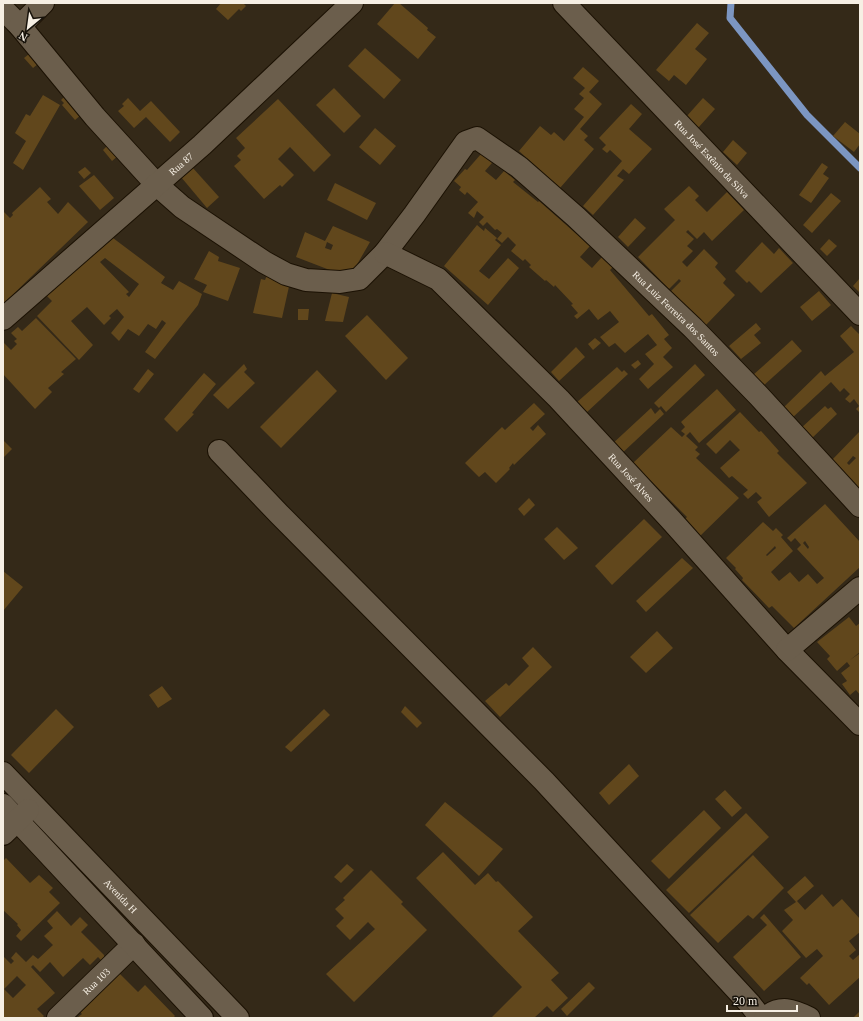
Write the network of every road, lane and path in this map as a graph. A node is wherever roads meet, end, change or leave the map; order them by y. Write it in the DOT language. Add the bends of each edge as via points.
graph roads {
  1 [pos="43,3"];
  2 [pos="352,3"];
  3 [pos="564,3"];
  4 [pos="3,8"];
  5 [pos="20,26"];
  6 [pos="157,185"];
  7 [pos="385,252"];
  8 [pos="860,314"];
  9 [pos="3,319"];
  10 [pos="219,451"];
  11 [pos="860,506"];
  12 [pos="860,588"];
  13 [pos="787,650"];
  14 [pos="860,724"];
  15 [pos="7,784"];
  16 [pos="34,804"];
  17 [pos="8,820"];
  18 [pos="134,944"];
  19 [pos="767,1016"];
  20 [pos="58,1018"];
  21 [pos="202,1018"];
  22 [pos="238,1018"];
  23 [pos="809,1018"];
  1 -- 5 [label="street"];
  2 -- 6 [label="street, Rua 87"];
  3 -- 8 [label="street, Rua José Estênio da Silva"];
  4 -- 5 [label="street"];
  5 -- 6 [label="street" via="95,117"];
  6 -- 7 [label="street" via="182,207 264,262 286,274 306,280 340,282 359,278"];
  6 -- 9 [label="street, Rua 87"];
  7 -- 11 [label="street, Rua Luiz Ferreira dos Santos" via="414,216 466,142 477,138 519,167 576,217 693,328"];
  7 -- 13 [label="street, Rua José Alves" via="438,279 564,405"];
  10 -- 19 [label="street" via="544,781 750,1004"];
  12 -- 13 [label="street"];
  13 -- 14 [label="street, Rua José Alves"];
  15 -- 16 [label="street, Avenida H"];
  16 -- 17 [label="street"];
  16 -- 22 [label="street, Avenida H"];
  17 -- 18 [label="street"];
  18 -- 20 [label="street, Rua 103"];
  18 -- 21 [label="street"];
  19 -- 23 [label="street" via="785,1009"];
}
